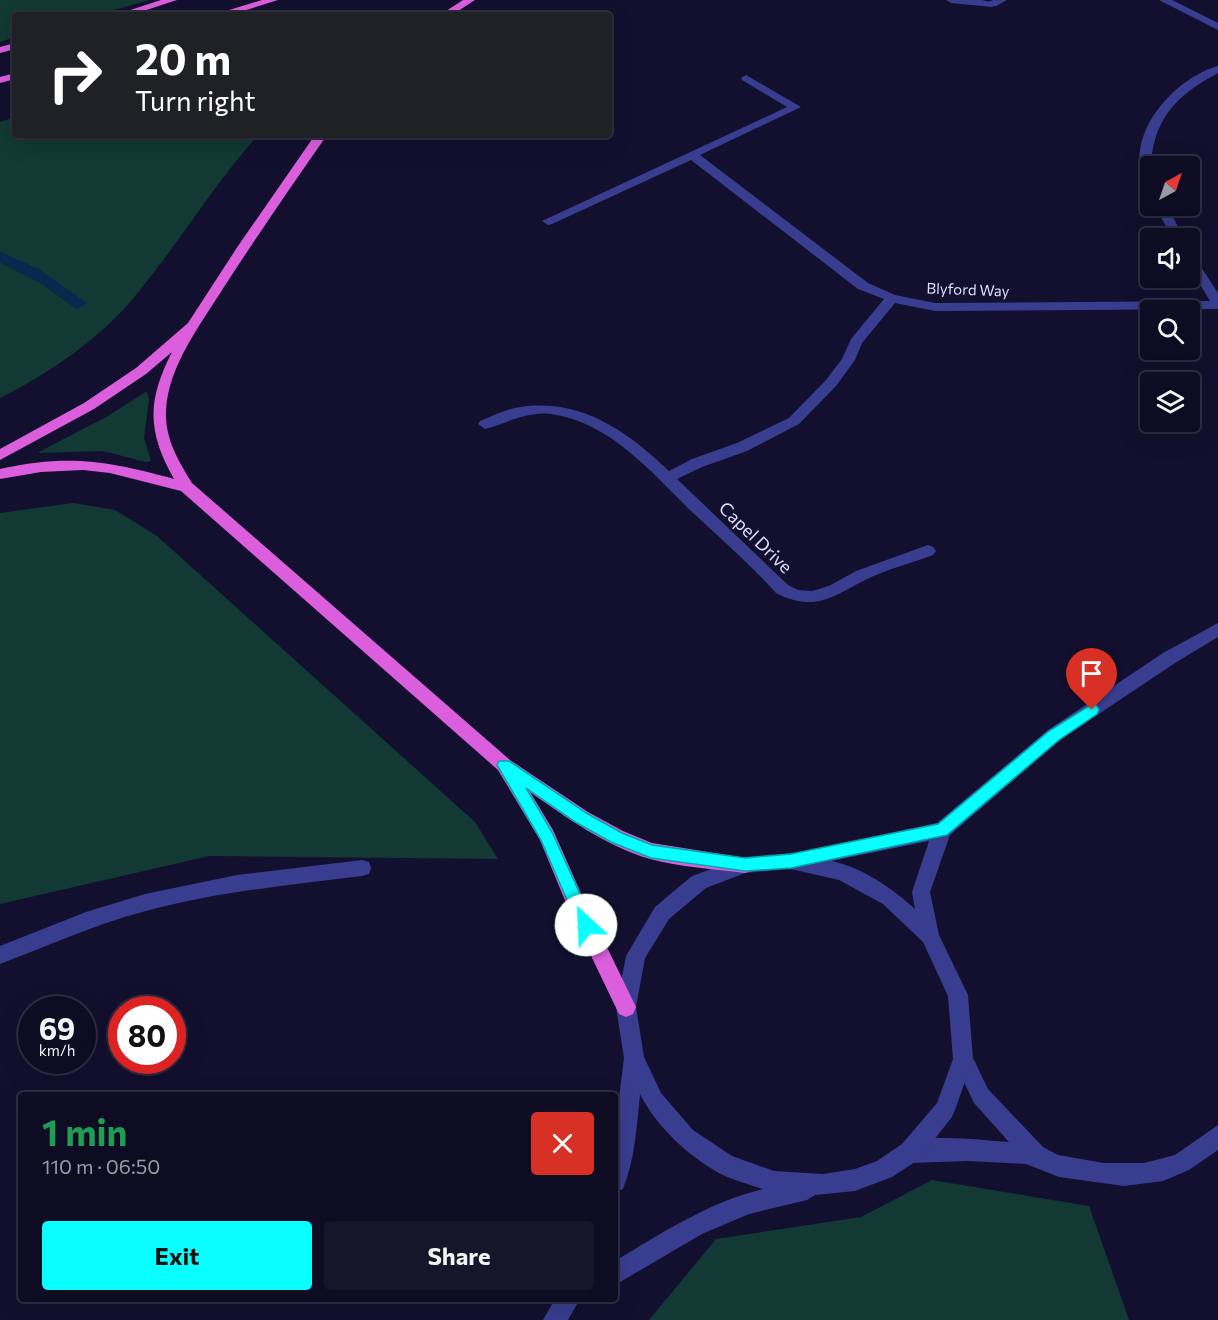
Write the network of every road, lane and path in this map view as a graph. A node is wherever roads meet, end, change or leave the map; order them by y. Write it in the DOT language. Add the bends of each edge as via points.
graph roads {
  1 [pos="172,0"];
  2 [pos="273,0"];
  3 [pos="470,0"];
  4 [pos="951,0"];
  5 [pos="1164,0"];
  6 [pos="997,2"];
  7 [pos="130,12"];
  8 [pos="229,12"];
  9 [pos="450,12"];
  10 [pos="1218,27"];
  11 [pos="1218,69"];
  12 [pos="746,78"];
  13 [pos="319,138"];
  14 [pos="692,155"];
  15 [pos="1146,156"];
  16 [pos="548,221"];
  17 [pos="1200,275"];
  18 [pos="892,298"];
  19 [pos="1218,304"];
  20 [pos="194,326"];
  21 [pos="485,424"];
  22 [pos="0,455"];
  23 [pos="0,474"];
  24 [pos="667,478"];
  25 [pos="186,487"];
  26 [pos="928,551"];
  27 [pos="1218,629"];
  28 [pos="504,765"];
  29 [pos="942,830"];
  30 [pos="791,861"];
  31 [pos="745,865"];
  32 [pos="362,868"];
  33 [pos="930,936"];
  34 [pos="0,955"];
  35 [pos="626,1007"];
  36 [pos="634,1058"];
  37 [pos="963,1059"];
  38 [pos="1218,1136"];
  39 [pos="910,1152"];
  40 [pos="1035,1155"];
  41 [pos="618,1168"];
  42 [pos="823,1185"];
  43 [pos="618,1272"];
  44 [pos="568,1302"];
  45 [pos="554,1320"];
  1 -- 7 [label="highway"];
  2 -- 8 [label="highway"];
  3 -- 9 [label="highway"];
  4 -- 6 [label="street"];
  5 -- 10 [label="street"];
  11 -- 15 [label="street" via="1190,83 1173,99 1149,136"];
  12 -- 14 [label="street" via="795,107"];
  13 -- 20 [label="highway"];
  14 -- 16 [label="street"];
  14 -- 18 [label="street, Blyford Way" via="863,286"];
  17 -- 19 [label="street"];
  18 -- 19 [label="street, Blyford Way" via="935,307"];
  18 -- 24 [label="street" via="856,342 831,383 794,421"];
  20 -- 22 [label="highway" via="141,371 89,406"];
  20 -- 25 [label="highway" via="173,361 160,410 162,441"];
  21 -- 24 [label="street, Capel Drive" via="506,413 549,408 584,415 618,435"];
  23 -- 25 [label="highway" via="24,468 109,468"];
  24 -- 26 [label="street, Capel Drive" via="782,589 796,596 812,597 834,591 862,575"];
  25 -- 28 [label="highway"];
  27 -- 29 [label="street" via="1054,735"];
  28 -- 31 [label="highway" via="582,818 651,852"];
  28 -- 35 [label="highway" via="547,836"];
  29 -- 30 [label="street"];
  29 -- 33 [label="street" via="921,892"];
  30 -- 31 [label="street"];
  30 -- 33 [label="street" via="843,872 890,898"];
  31 -- 35 [label="street" via="699,882 662,913 636,956"];
  32 -- 34 [label="street" via="172,897 114,911"];
  33 -- 37 [label="street" via="958,995"];
  35 -- 36 [label="street"];
  36 -- 41 [label="street"];
  36 -- 42 [label="street" via="654,1100 679,1130 726,1165 774,1182"];
  37 -- 39 [label="street" via="945,1110"];
  37 -- 40 [label="street" via="981,1096"];
  38 -- 40 [label="street" via="1182,1164 1152,1174 1056,1166"];
  39 -- 40 [label="street" via="952,1148"];
  39 -- 42 [label="street" via="884,1169 855,1180"];
  42 -- 43 [label="street" via="749,1203 694,1226"];
  44 -- 45 [label="street"];
}
